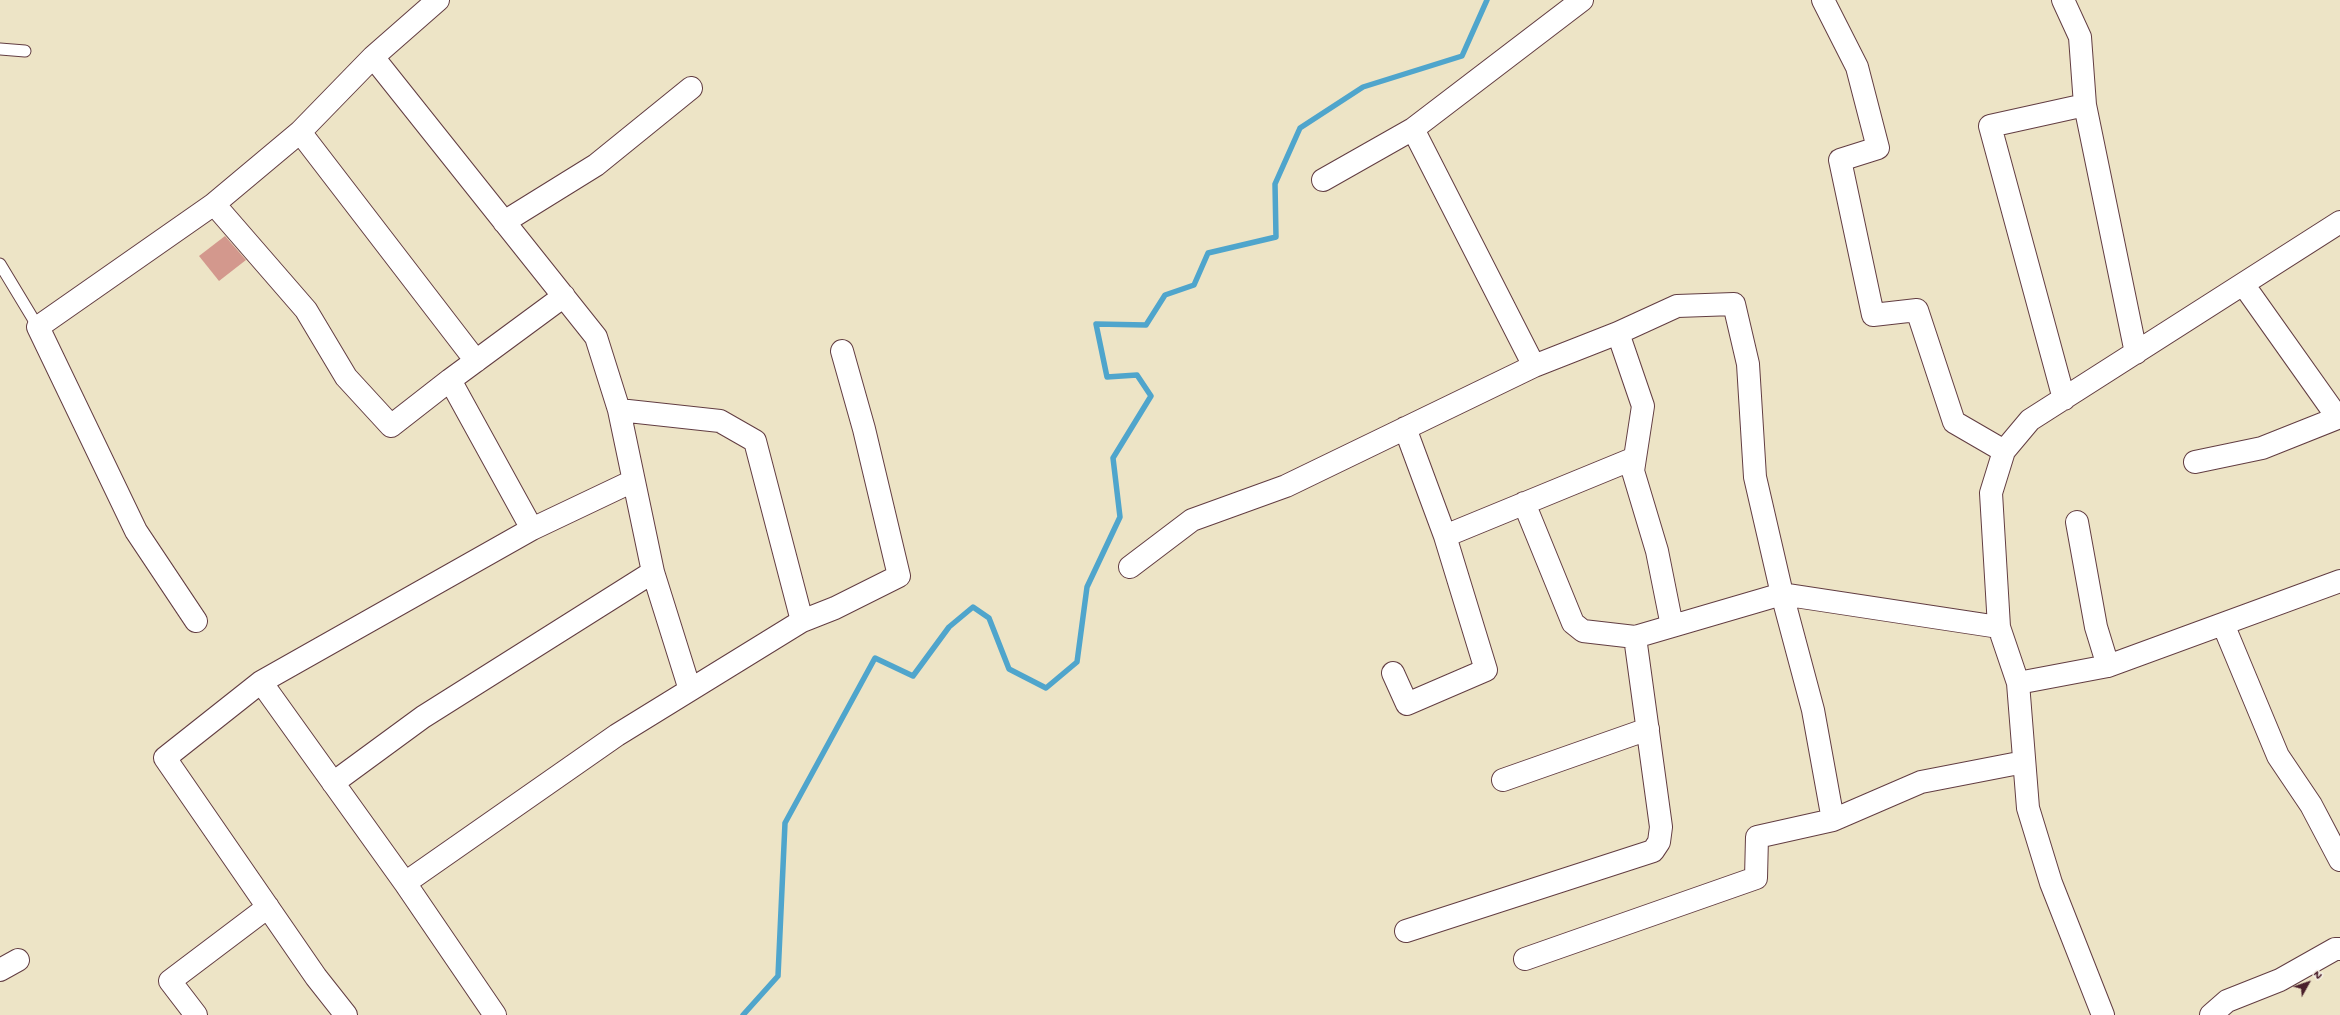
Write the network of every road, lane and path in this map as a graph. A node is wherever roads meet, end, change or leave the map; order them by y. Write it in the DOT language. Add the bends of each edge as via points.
graph roads {
  1 [pos="438,0"];
  2 [pos="1582,0"];
  3 [pos="1823,0"];
  4 [pos="2063,0"];
  5 [pos="0,48"];
  6 [pos="25,51"];
  7 [pos="373,56"];
  8 [pos="691,88"];
  9 [pos="2085,105"];
  10 [pos="1413,129"];
  11 [pos="300,132"];
  12 [pos="1322,180"];
  13 [pos="214,204"];
  14 [pos="504,222"];
  15 [pos="2340,222"];
  16 [pos="0,264"];
  17 [pos="2243,284"];
  18 [pos="564,296"];
  19 [pos="38,327"];
  20 [pos="1618,333"];
  21 [pos="842,351"];
  22 [pos="2136,353"];
  23 [pos="476,361"];
  24 [pos="1534,366"];
  25 [pos="450,380"];
  26 [pos="2064,399"];
  27 [pos="619,410"];
  28 [pos="2339,418"];
  29 [pos="1405,428"];
  30 [pos="2004,452"];
  31 [pos="1635,458"];
  32 [pos="2195,462"];
  33 [pos="633,481"];
  34 [pos="1524,503"];
  35 [pos="2077,522"];
  36 [pos="532,529"];
  37 [pos="1445,536"];
  38 [pos="1130,568"];
  39 [pos="653,572"];
  40 [pos="2340,581"];
  41 [pos="1782,594"];
  42 [pos="196,621"];
  43 [pos="802,621"];
  44 [pos="2224,624"];
  45 [pos="1672,626"];
  46 [pos="1999,627"];
  47 [pos="1635,637"];
  48 [pos="2108,666"];
  49 [pos="1393,673"];
  50 [pos="261,682"];
  51 [pos="2018,683"];
  52 [pos="690,690"];
  53 [pos="1648,729"];
  54 [pos="2024,762"];
  55 [pos="1503,780"];
  56 [pos="333,783"];
  57 [pos="1833,820"];
  58 [pos="2340,860"];
  59 [pos="405,883"];
  60 [pos="268,907"];
  61 [pos="1406,931"];
  62 [pos="2340,949"];
  63 [pos="1525,959"];
  64 [pos="196,1015"];
  65 [pos="346,1015"];
  66 [pos="495,1015"];
  67 [pos="2102,1015"];
  68 [pos="2211,1015"];
  1 -- 7 [label="street"];
  2 -- 10 [label="street"];
  3 -- 30 [label="street" via="1857,67 1878,148 1840,160 1873,316 1917,310 1954,422"];
  4 -- 9 [label="street" via="2080,37"];
  5 -- 6 [label="lane"];
  7 -- 11 [label="street"];
  7 -- 14 [label="street"];
  8 -- 14 [label="street" via="596,165"];
  9 -- 22 [label="street"];
  9 -- 26 [label="street" via="1990,126"];
  10 -- 12 [label="street"];
  10 -- 24 [label="street"];
  11 -- 13 [label="street"];
  11 -- 23 [label="street"];
  13 -- 19 [label="street"];
  13 -- 25 [label="street" via="306,310 346,377 391,426"];
  14 -- 18 [label="street"];
  15 -- 17 [label="street"];
  16 -- 19 [label="lane"];
  17 -- 22 [label="street"];
  17 -- 28 [label="street"];
  18 -- 23 [label="street"];
  18 -- 27 [label="street" via="596,337"];
  19 -- 42 [label="street" via="136,531"];
  20 -- 24 [label="street"];
  20 -- 31 [label="street" via="1643,406"];
  20 -- 41 [label="street" via="1677,306 1734,304 1748,364 1755,477"];
  21 -- 43 [label="street" via="864,429 899,576 835,608"];
  22 -- 26 [label="street"];
  23 -- 25 [label="street"];
  24 -- 29 [label="street"];
  25 -- 36 [label="street"];
  26 -- 30 [label="street" via="2030,420"];
  27 -- 33 [label="street"];
  27 -- 43 [label="street" via="720,421 755,441"];
  28 -- 32 [label="street" via="2262,448"];
  29 -- 37 [label="street"];
  29 -- 38 [label="street" via="1286,486 1192,520"];
  30 -- 46 [label="street" via="1991,492"];
  31 -- 34 [label="street"];
  31 -- 45 [label="street" via="1633,471 1657,551"];
  33 -- 36 [label="street"];
  33 -- 39 [label="street"];
  34 -- 37 [label="street"];
  34 -- 47 [label="street" via="1573,623 1583,630"];
  35 -- 48 [label="street" via="2096,627"];
  36 -- 50 [label="street"];
  37 -- 49 [label="street" via="1486,670 1407,704"];
  39 -- 52 [label="street"];
  39 -- 56 [label="street" via="423,717"];
  40 -- 44 [label="street"];
  41 -- 45 [label="street"];
  41 -- 46 [label="street"];
  41 -- 57 [label="street" via="1813,710"];
  43 -- 52 [label="street"];
  44 -- 48 [label="street"];
  44 -- 58 [label="street" via="2278,756 2311,805"];
  45 -- 47 [label="street"];
  46 -- 51 [label="street"];
  47 -- 53 [label="street"];
  48 -- 51 [label="street"];
  50 -- 56 [label="street"];
  50 -- 60 [label="street" via="165,758"];
  51 -- 54 [label="street"];
  52 -- 59 [label="street" via="617,735"];
  53 -- 55 [label="street"];
  53 -- 61 [label="street" via="1661,827 1659,842 1652,851"];
  54 -- 57 [label="street" via="1921,782"];
  54 -- 67 [label="street" via="2028,808 2049,875"];
  56 -- 59 [label="street"];
  57 -- 63 [label="street" via="1757,837 1756,878"];
  59 -- 66 [label="street"];
  60 -- 64 [label="street" via="170,981"];
  60 -- 65 [label="street" via="316,977"];
  62 -- 68 [label="street" via="2280,980 2227,1001"];
}
